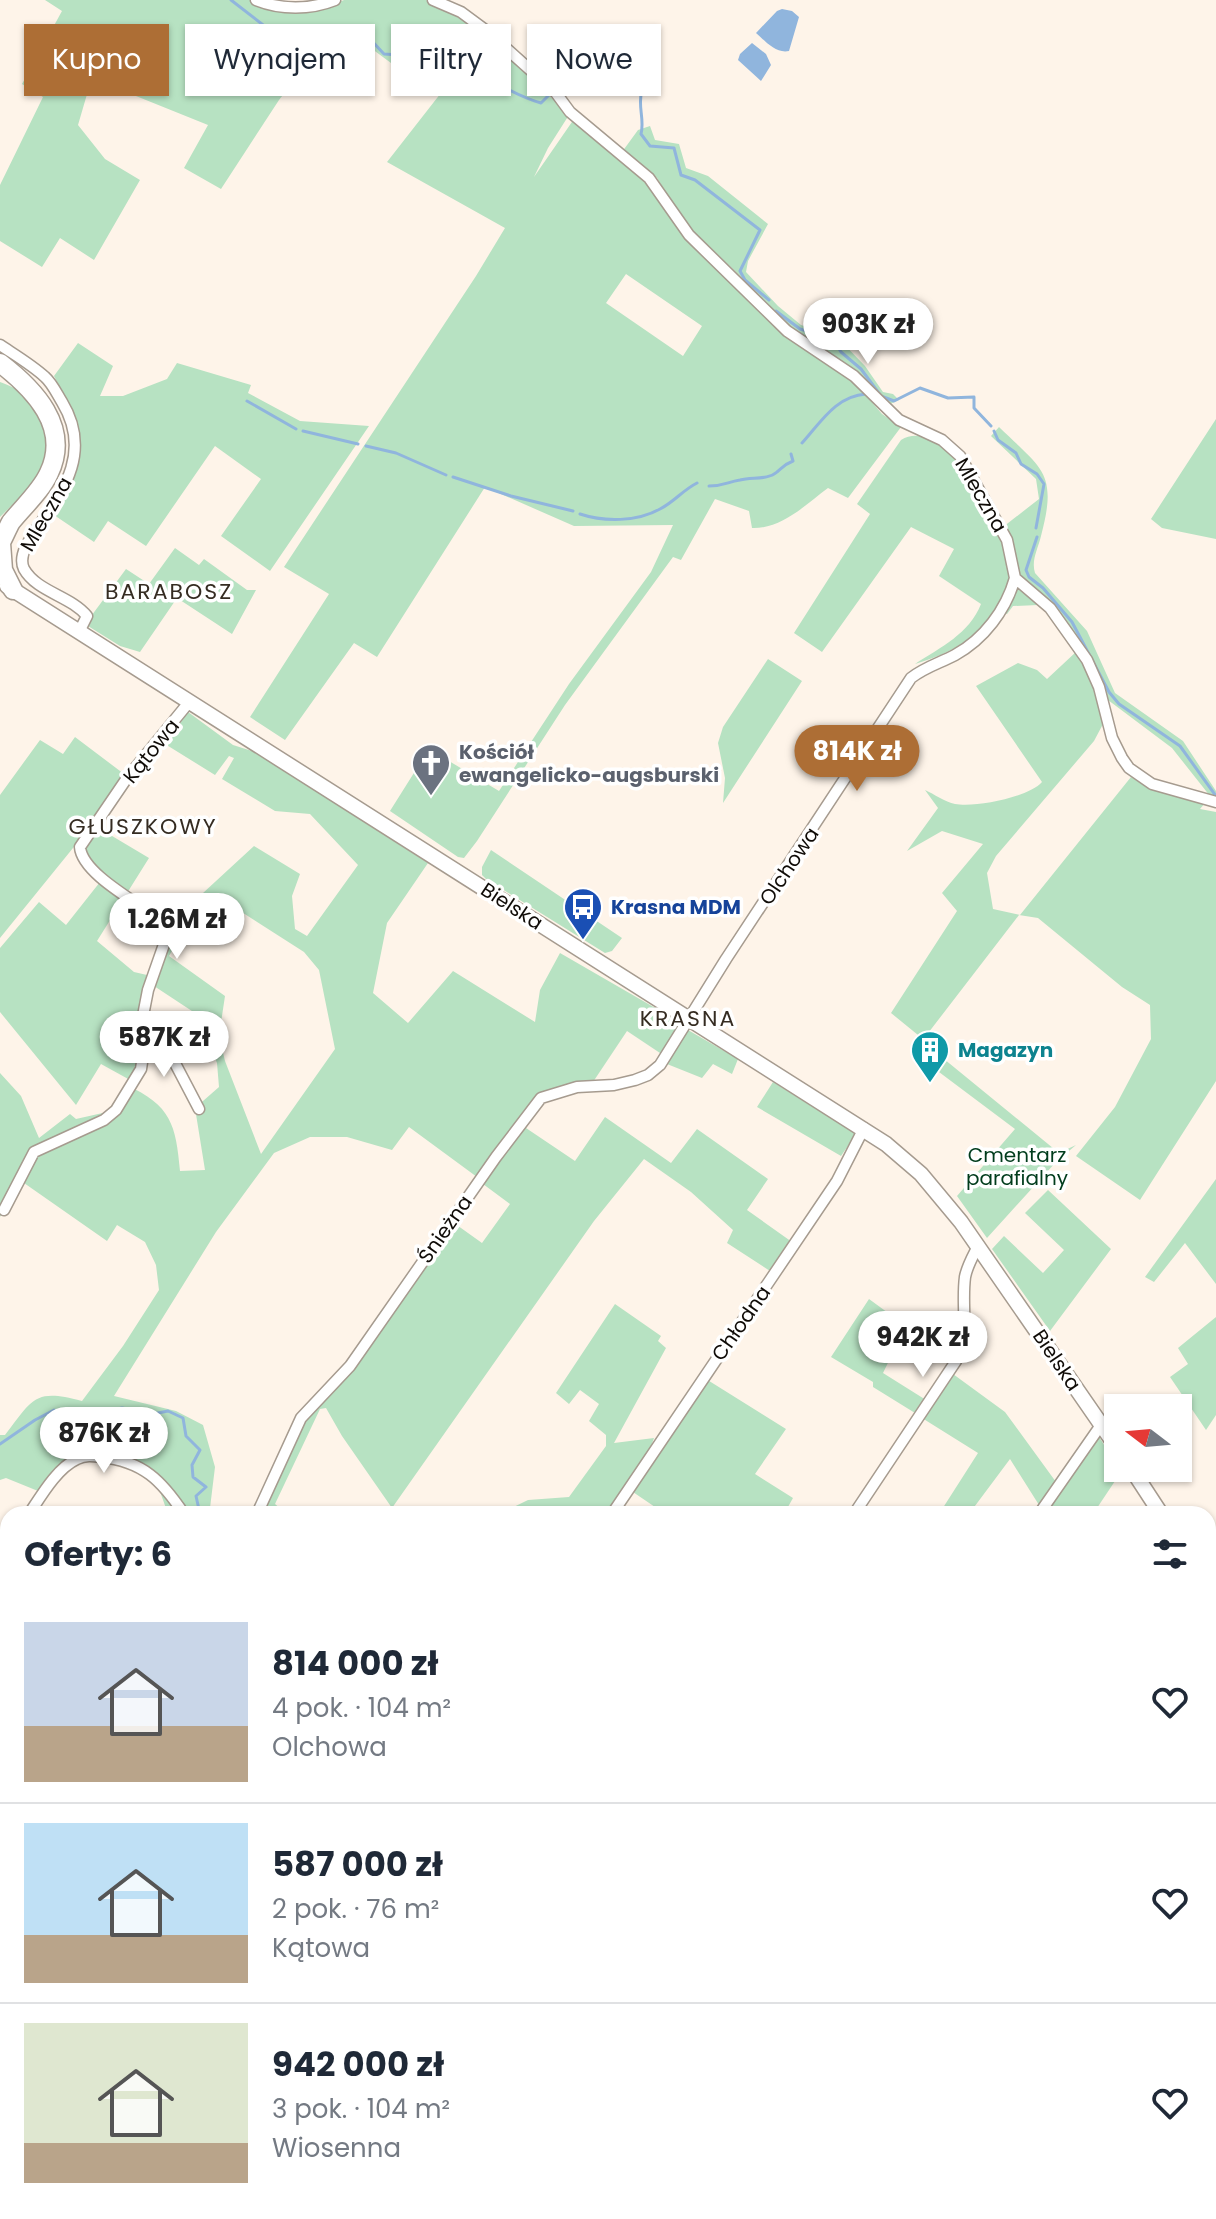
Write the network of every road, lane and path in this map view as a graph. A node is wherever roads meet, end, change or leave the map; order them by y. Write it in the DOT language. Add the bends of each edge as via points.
graph roads {
  1 [pos="256,0"];
  2 [pos="335,0"];
  3 [pos="433,0"];
  4 [pos="0,345"];
  5 [pos="0,363"];
  6 [pos="0,376"];
  7 [pos="35,394"];
  8 [pos="4,528"];
  9 [pos="0,544"];
  10 [pos="1015,578"];
  11 [pos="7,586"];
  12 [pos="79,632"];
  13 [pos="190,701"];
  14 [pos="1216,802"];
  15 [pos="690,1019"];
  16 [pos="143,1034"];
  17 [pos="199,1109"];
  18 [pos="864,1128"];
  19 [pos="4,1210"];
  20 [pos="978,1246"];
  21 [pos="1101,1425"];
  22 [pos="1104,1429"];
  23 [pos="1140,1482"];
  24 [pos="35,1506"];
  25 [pos="179,1506"];
  26 [pos="261,1506"];
  27 [pos="617,1506"];
  28 [pos="859,1506"];
  29 [pos="1045,1506"];
  30 [pos="1156,1506"];
  1 -- 2 [label="street" via="292,8"];
  3 -- 10 [label="street, Mleczna" via="488,32 570,112 649,178 689,235 787,331 854,376 899,420 952,448 1007,540"];
  4 -- 12 [label="street, Mleczna" via="48,378 76,435 73,465 58,500 25,544 21,558 37,582 81,608 87,616"];
  5 -- 7 [label="highway"];
  6 -- 7 [label="highway"];
  7 -- 8 [label="highway" via="52,421 55,456 42,485"];
  8 -- 9 [label="highway"];
  9 -- 11 [label="highway"];
  10 -- 14 [label="street" via="1050,608 1087,660 1116,749 1129,768 1152,784"];
  10 -- 15 [label="street, Olchowa" via="1005,605 978,638 911,678"];
  11 -- 12 [label="street, Bielska"];
  12 -- 13 [label="street, Bielska"];
  13 -- 15 [label="street, Bielska"];
  13 -- 16 [label="street, Kątowa" via="80,847 81,856 98,875 157,917 168,933 148,990"];
  15 -- 18 [label="street, Bielska"];
  15 -- 26 [label="street, Śnieżna" via="648,1075 541,1098 367,1344 301,1418"];
  16 -- 17 [label="street" via="166,1046"];
  16 -- 19 [label="street, Kątowa" via="141,1069 116,1110 34,1152"];
  18 -- 20 [label="street, Bielska" via="921,1174"];
  18 -- 27 [label="street, Chłodna" via="829,1193"];
  20 -- 21 [label="street, Bielska"];
  20 -- 28 [label="street" via="965,1277 965,1333 959,1353"];
  21 -- 22 [label="street, Bielska"];
  21 -- 29 [label="street"];
  23 -- 30 [label="street"];
  24 -- 25 [label="street" via="62,1471 86,1456 121,1459 155,1477"];
}
